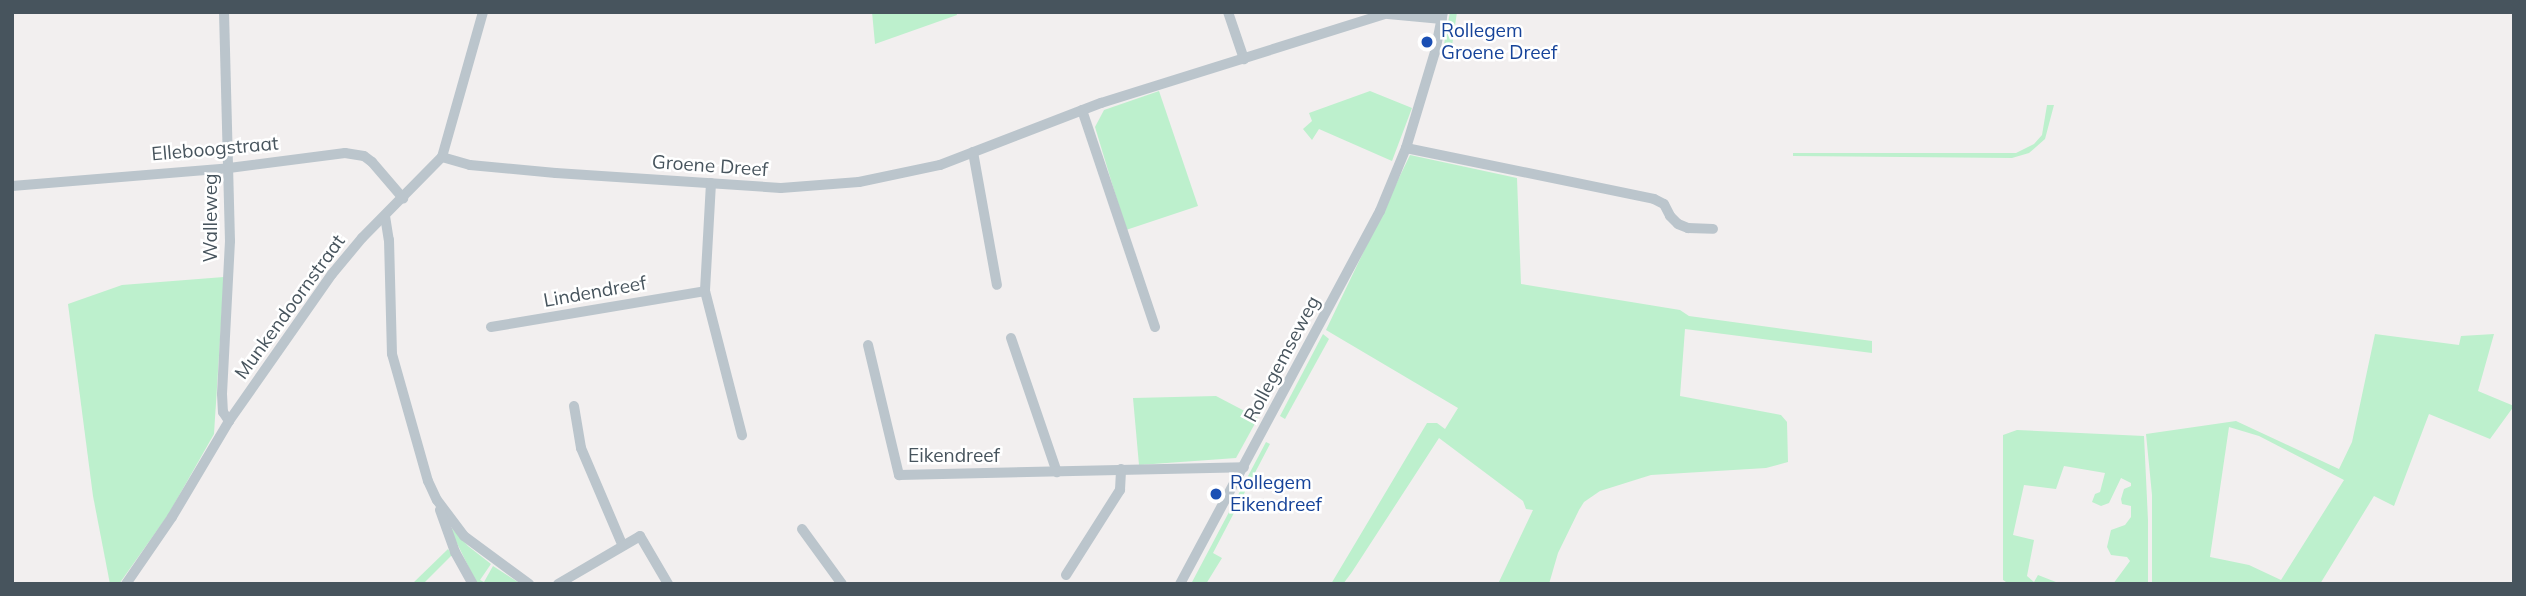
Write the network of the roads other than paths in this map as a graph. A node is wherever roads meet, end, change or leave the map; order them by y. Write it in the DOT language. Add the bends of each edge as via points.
graph roads {
  1 [pos="224,12"];
  2 [pos="483,12"];
  3 [pos="1228,12"];
  4 [pos="1390,13"];
  5 [pos="1442,16"];
  6 [pos="1244,59"];
  7 [pos="1082,110"];
  8 [pos="1406,148"];
  9 [pos="973,152"];
  10 [pos="442,157"];
  11 [pos="229,168"];
  12 [pos="710,183"];
  13 [pos="12,186"];
  14 [pos="403,198"];
  15 [pos="384,216"];
  16 [pos="1713,229"];
  17 [pos="997,285"];
  18 [pos="705,291"];
  19 [pos="491,327"];
  20 [pos="1155,327"];
  21 [pos="1011,338"];
  22 [pos="868,345"];
  23 [pos="574,406"];
  24 [pos="229,421"];
  25 [pos="741,435"];
  26 [pos="1244,467"];
  27 [pos="1121,470"];
  28 [pos="1056,472"];
  29 [pos="437,500"];
  30 [pos="802,529"];
  31 [pos="622,544"];
  32 [pos="1066,575"];
  33 [pos="126,584"];
  34 [pos="473,584"];
  35 [pos="529,584"];
  36 [pos="558,584"];
  37 [pos="668,584"];
  38 [pos="842,584"];
  39 [pos="1180,584"];
  1 -- 11 [label="street, Walleweg"];
  2 -- 10 [label="street, Munkendoornstraat"];
  3 -- 6 [label="street"];
  4 -- 5 [label="street, Groene Dreef"];
  4 -- 6 [label="street, Groene Dreef"];
  5 -- 8 [label="street, Rollegemseweg"];
  6 -- 7 [label="street, Groene Dreef"];
  7 -- 9 [label="street, Groene Dreef"];
  7 -- 20 [label="street"];
  8 -- 16 [label="street" via="1660,201 1678,224"];
  8 -- 26 [label="street, Rollegemseweg" via="1380,211"];
  9 -- 12 [label="street, Groene Dreef" via="916,172 859,182 781,188"];
  9 -- 17 [label="street"];
  10 -- 12 [label="street, Groene Dreef" via="470,165"];
  10 -- 14 [label="street, Munkendoornstraat"];
  11 -- 13 [label="street, Elleboogstraat"];
  11 -- 14 [label="street, Elleboogstraat" via="331,154 364,156"];
  11 -- 24 [label="street, Walleweg" via="222,394 223,412"];
  12 -- 18 [label="street"];
  14 -- 15 [label="street, Munkendoornstraat"];
  15 -- 24 [label="street, Munkendoornstraat" via="332,274"];
  15 -- 29 [label="street" via="389,240 392,354 425,473"];
  18 -- 19 [label="street, Lindendreef"];
  18 -- 25 [label="street"];
  21 -- 28 [label="street"];
  22 -- 28 [label="street, Eikendreef" via="899,475"];
  23 -- 31 [label="street" via="581,448"];
  24 -- 33 [label="street, Munkendoornstraat"];
  26 -- 27 [label="street, Eikendreef"];
  26 -- 39 [label="street, Rollegemseweg"];
  27 -- 28 [label="street, Eikendreef"];
  27 -- 32 [label="street" via="1119,490"];
  29 -- 34 [label="street" via="455,552"];
  29 -- 35 [label="street" via="464,536"];
  30 -- 38 [label="street"];
  31 -- 36 [label="street"];
  31 -- 37 [label="street" via="640,536"];
}
